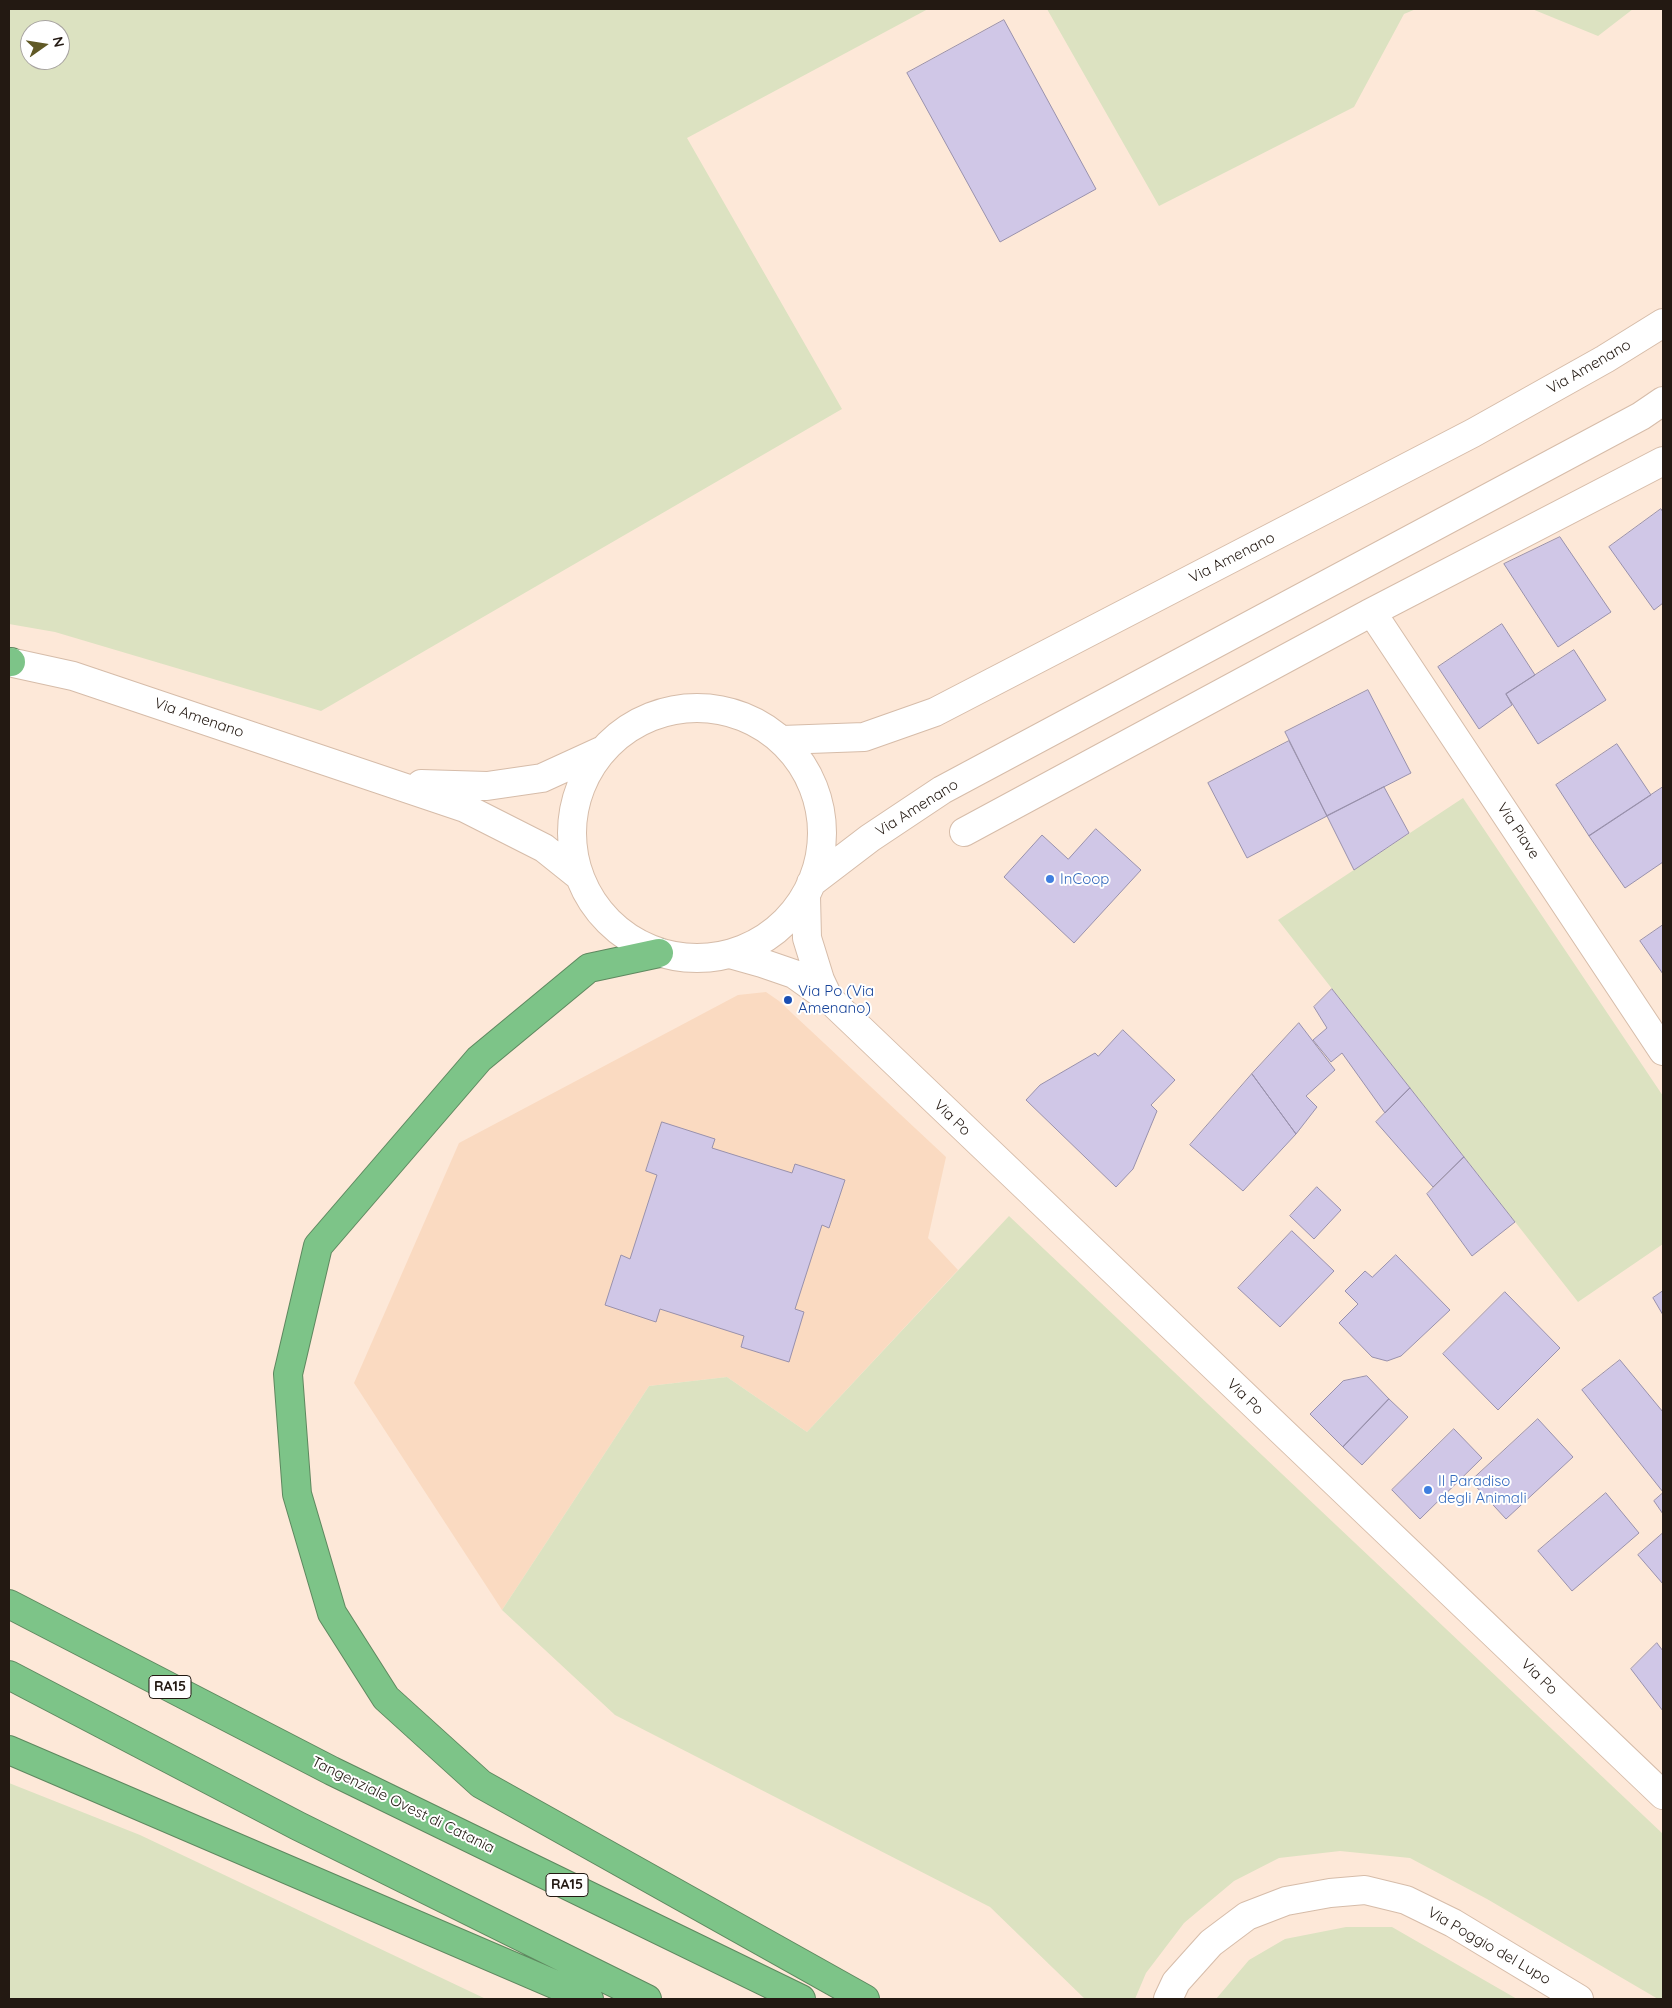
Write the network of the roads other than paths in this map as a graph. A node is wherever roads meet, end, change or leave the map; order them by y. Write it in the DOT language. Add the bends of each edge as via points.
graph roads {
  1 [pos="1663,323"];
  2 [pos="1663,401"];
  3 [pos="1663,461"];
  4 [pos="1370,613"];
  5 [pos="9,662"];
  6 [pos="782,740"];
  7 [pos="601,751"];
  8 [pos="387,782"];
  9 [pos="964,832"];
  10 [pos="579,876"];
  11 [pos="809,889"];
  12 [pos="659,953"];
  13 [pos="730,954"];
  14 [pos="829,999"];
  15 [pos="1663,1051"];
  16 [pos="9,1604"];
  17 [pos="9,1675"];
  18 [pos="9,1750"];
  19 [pos="1663,1795"];
  20 [pos="1172,1991"];
  21 [pos="589,1999"];
  22 [pos="646,1999"];
  23 [pos="801,1999"];
  24 [pos="865,1999"];
  25 [pos="1579,1999"];
  1 -- 6 [label="main road, Via Amenano" via="1473,433 935,712 864,737"];
  2 -- 11 [label="main road, Via Amenano" via="1641,416 942,790 870,838"];
  3 -- 4 [label="main road"];
  4 -- 9 [label="main road"];
  4 -- 15 [label="main road, Via Piave"];
  5 -- 8 [label="main road, Via Amenano" via="73,676"];
  6 -- 7 [label="main road" via="754,721 731,712 689,707 656,713 626,728"];
  6 -- 11 [label="main road" via="802,764 815,792 820,815 820,853"];
  7 -- 8 [label="main road" via="542,778 487,786"];
  7 -- 10 [label="main road" via="575,798 571,838"];
  8 -- 10 [label="main road" via="465,808 544,848"];
  10 -- 12 [label="main road" via="598,910 626,937"];
  11 -- 13 [label="main road" via="791,916 764,940"];
  11 -- 14 [label="main road" via="807,938"];
  12 -- 13 [label="main road" via="695,959"];
  12 -- 24 [label="highway" via="589,968 479,1059 318,1246 288,1374 298,1494 332,1613 386,1698 481,1784"];
  13 -- 14 [label="main road" via="794,974"];
  14 -- 19 [label="main road, Via Po"];
  16 -- 23 [label="highway, Tangenziale Ovest di Catania / RA15" via="332,1771"];
  17 -- 22 [label="highway" via="298,1826"];
  18 -- 21 [label="highway"];
  20 -- 25 [label="main road, Via Poggio del Lupo" via="1211,1943 1247,1916 1286,1901 1364,1890 1406,1900 1453,1923"];
}
